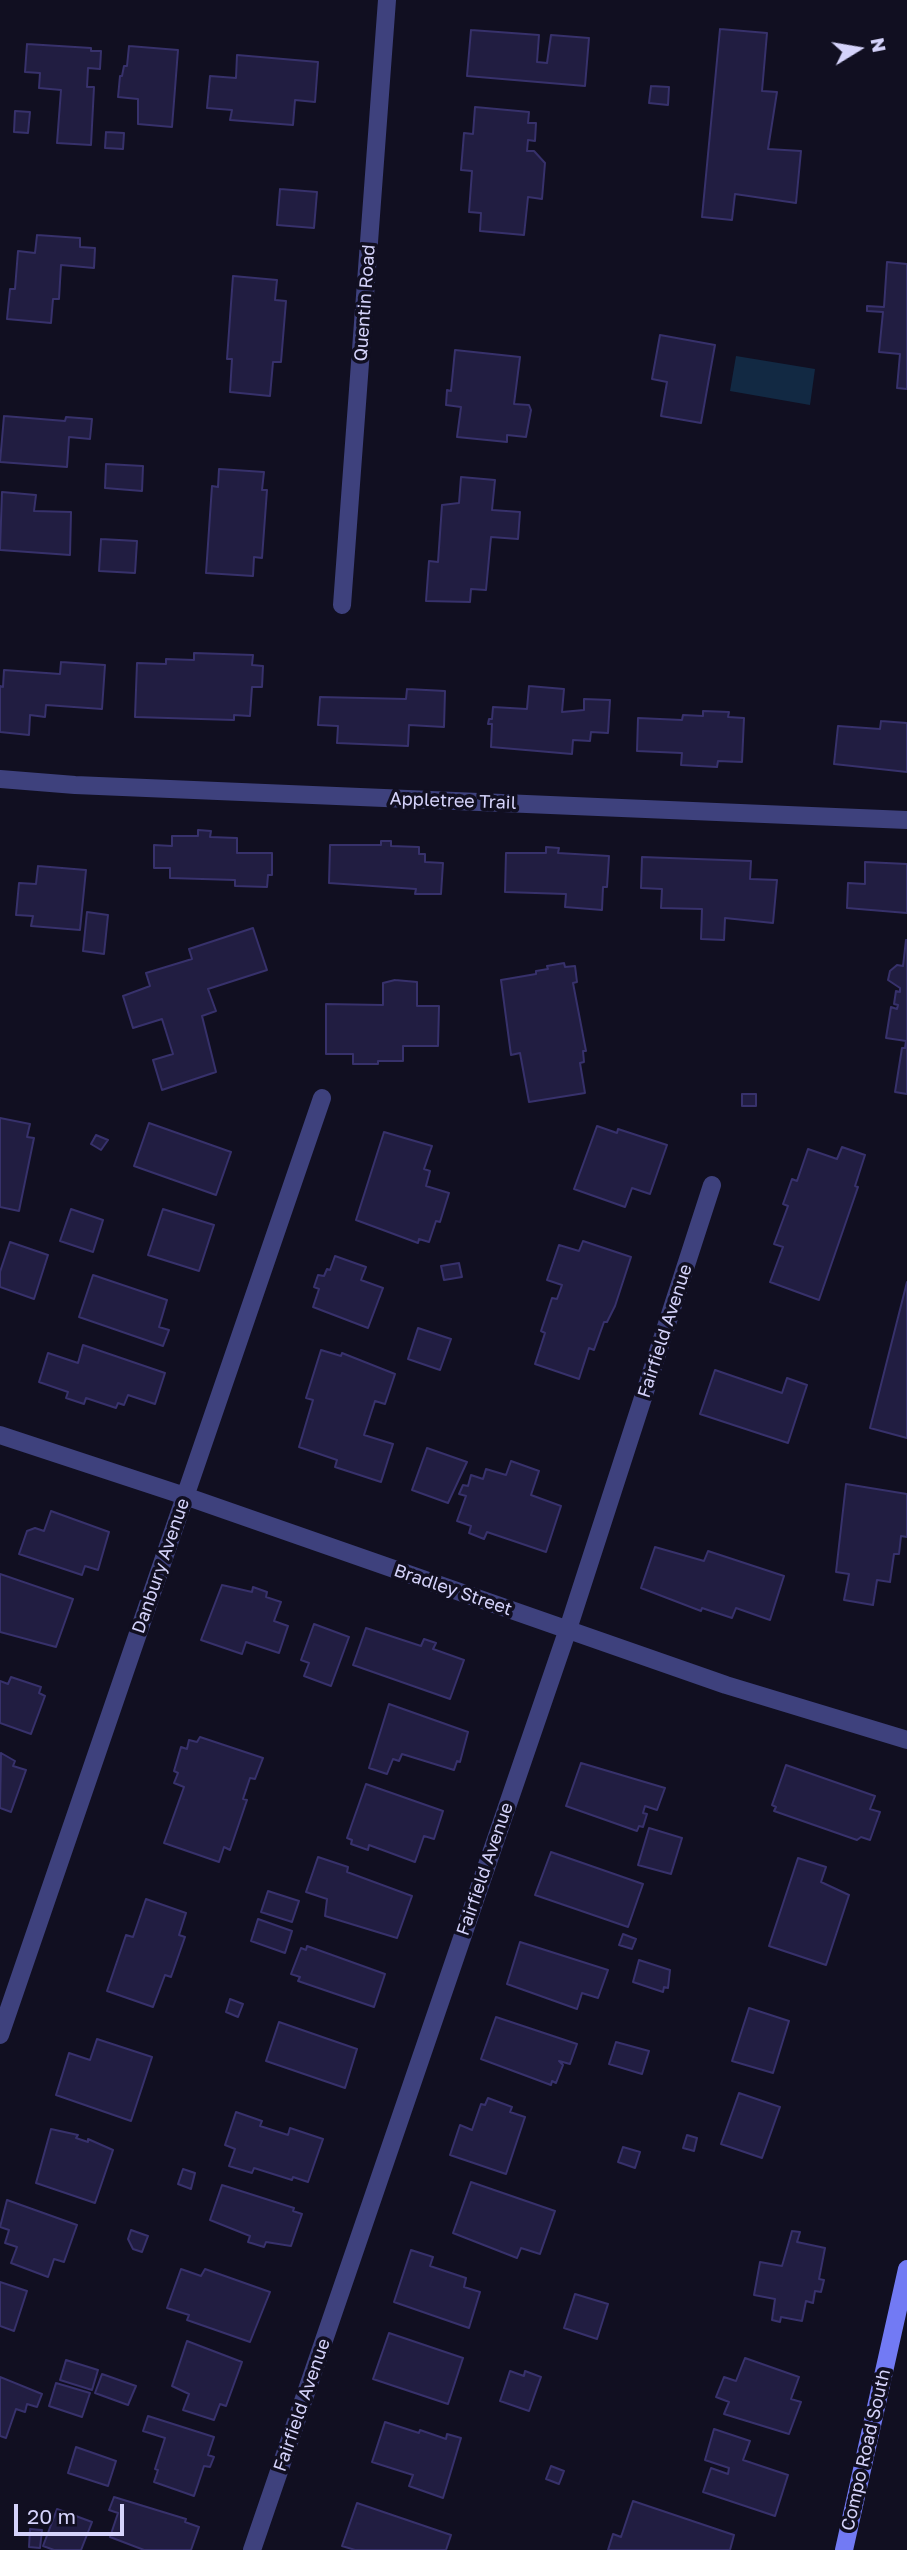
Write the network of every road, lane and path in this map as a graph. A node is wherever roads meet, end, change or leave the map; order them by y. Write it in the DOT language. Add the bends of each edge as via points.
graph roads {
  1 [pos="387,0"];
  2 [pos="342,605"];
  3 [pos="0,779"];
  4 [pos="907,820"];
  5 [pos="322,1098"];
  6 [pos="712,1185"];
  7 [pos="0,1435"];
  8 [pos="185,1496"];
  9 [pos="568,1629"];
  10 [pos="907,1740"];
  11 [pos="0,2035"];
  12 [pos="907,2269"];
  13 [pos="252,2550"];
  14 [pos="844,2550"];
  1 -- 2 [label="street, Quentin Road"];
  3 -- 4 [label="street, Appletree Trail"];
  5 -- 8 [label="street, Danbury Avenue"];
  6 -- 9 [label="street, Fairfield Avenue"];
  7 -- 8 [label="street, Bradley Street"];
  8 -- 9 [label="street, Bradley Street"];
  8 -- 11 [label="street, Danbury Avenue"];
  9 -- 10 [label="street, Bradley Street" via="726,1685"];
  9 -- 13 [label="street, Fairfield Avenue"];
  12 -- 14 [label="street, Compo Road South"];
}
